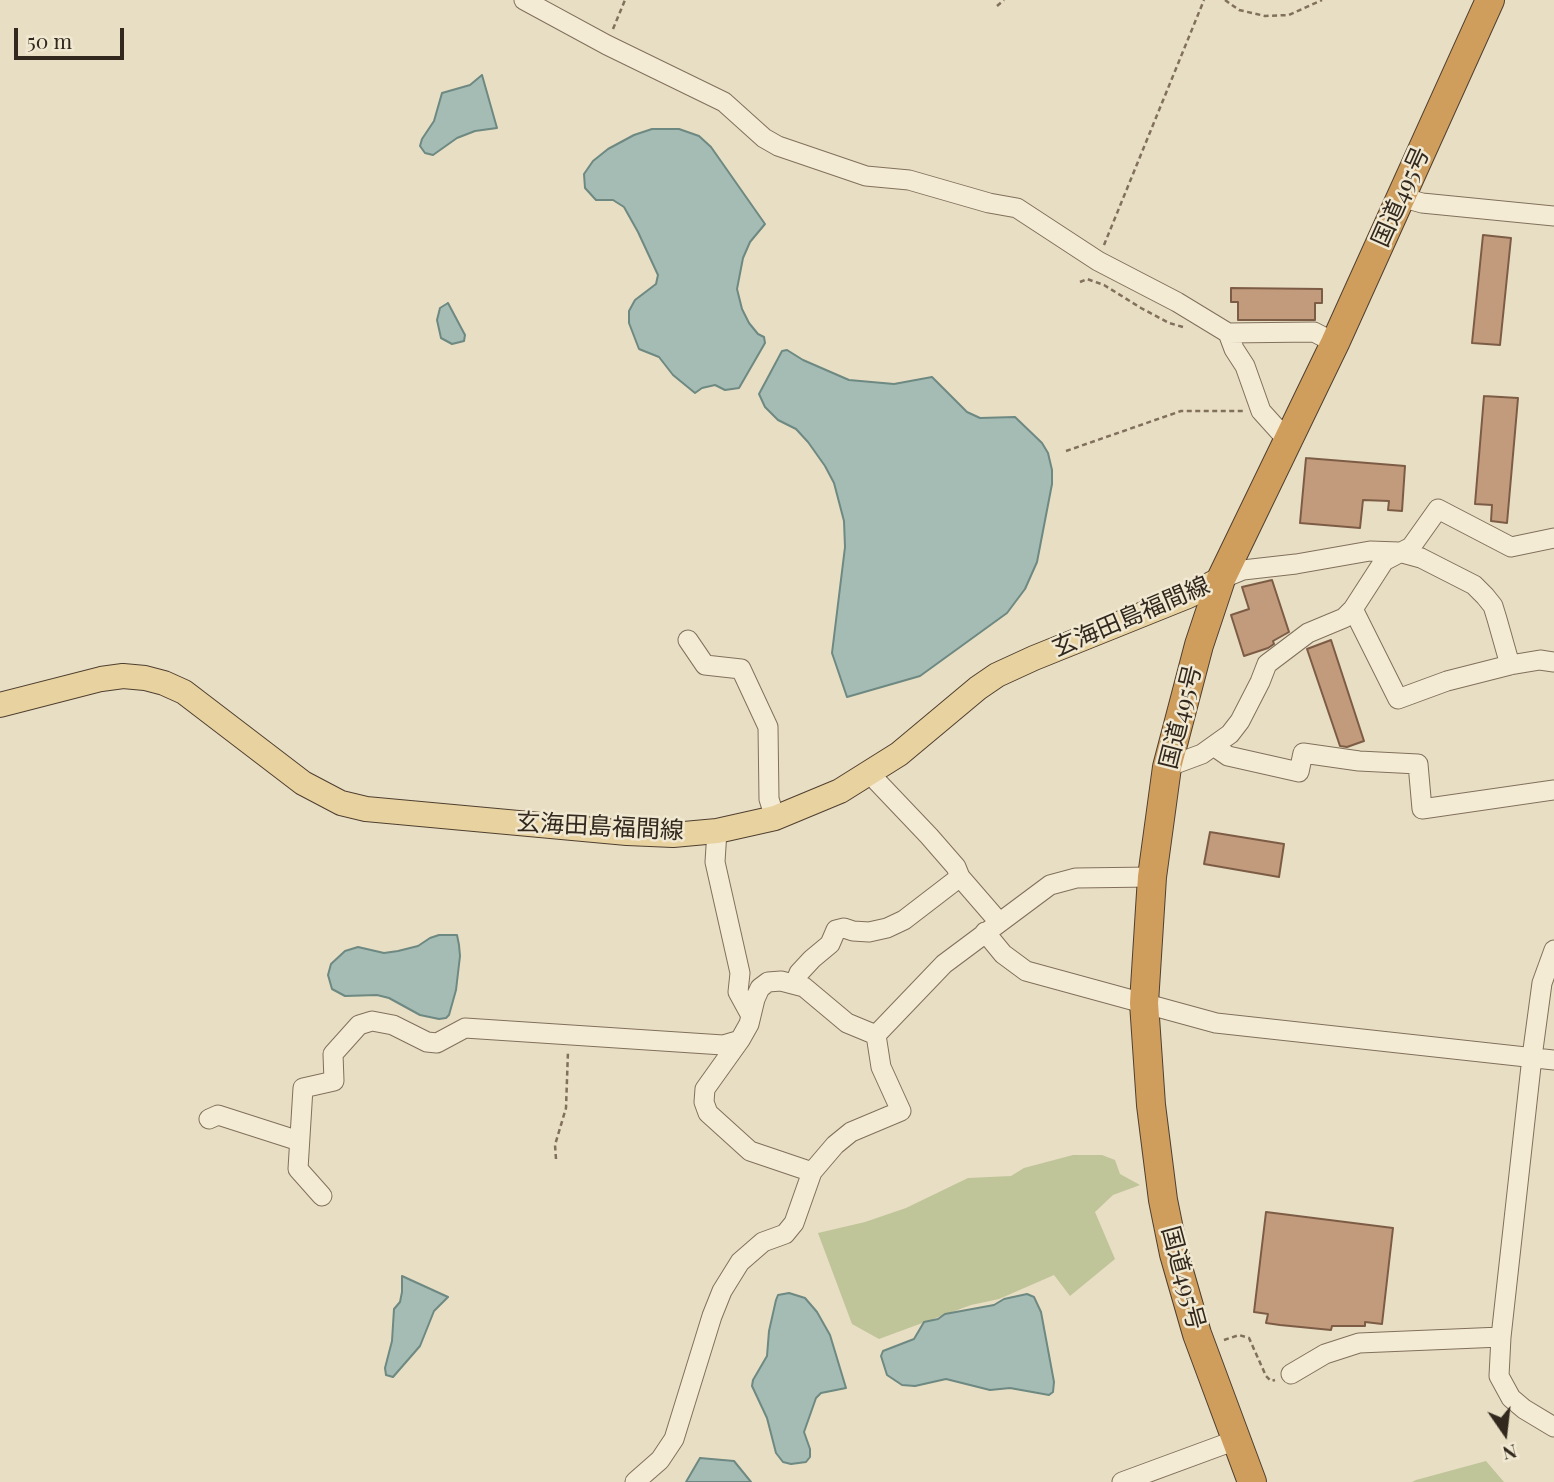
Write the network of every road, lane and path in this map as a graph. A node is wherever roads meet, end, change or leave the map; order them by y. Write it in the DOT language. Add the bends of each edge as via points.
graph roads {
  1 [pos="524,0"];
  2 [pos="625,0"];
  3 [pos="1004,0"];
  4 [pos="1204,0"];
  5 [pos="1226,0"];
  6 [pos="1322,0"];
  7 [pos="1490,0"];
  8 [pos="997,6"];
  9 [pos="607,45"];
  10 [pos="1401,197"];
  11 [pos="1554,216"];
  12 [pos="1098,261"];
  13 [pos="1080,282"];
  14 [pos="1188,328"];
  15 [pos="1228,332"];
  16 [pos="1335,343"];
  17 [pos="1261,411"];
  18 [pos="1288,440"];
  19 [pos="1066,451"];
  20 [pos="1554,538"];
  21 [pos="1399,552"];
  22 [pos="1221,579"];
  23 [pos="1353,609"];
  24 [pos="688,640"];
  25 [pos="1554,662"];
  26 [pos="1510,665"];
  27 [pos="0,705"];
  28 [pos="1214,747"];
  29 [pos="1167,767"];
  30 [pos="870,774"];
  31 [pos="1554,790"];
  32 [pos="775,818"];
  33 [pos="717,831"];
  34 [pos="960,877"];
  35 [pos="1152,877"];
  36 [pos="992,927"];
  37 [pos="1554,950"];
  38 [pos="795,983"];
  39 [pos="1144,1003"];
  40 [pos="750,1014"];
  41 [pos="569,1034"];
  42 [pos="876,1035"];
  43 [pos="740,1040"];
  44 [pos="1532,1057"];
  45 [pos="1554,1060"];
  46 [pos="209,1119"];
  47 [pos="299,1141"];
  48 [pos="556,1159"];
  49 [pos="813,1172"];
  50 [pos="323,1196"];
  51 [pos="1501,1338"];
  52 [pos="1224,1340"];
  53 [pos="1291,1374"];
  54 [pos="1554,1427"];
  55 [pos="1236,1440"];
  56 [pos="635,1482"];
  57 [pos="1122,1482"];
  58 [pos="1252,1482"];
  1 -- 9 [label="street"];
  2 -- 9 [label="path"];
  3 -- 8 [label="path"];
  4 -- 12 [label="path"];
  5 -- 6 [label="path" via="1238,10 1265,16 1289,15"];
  7 -- 10 [label="highway, 国道495号"];
  9 -- 12 [label="street" via="724,102 778,146 866,176 909,180 1017,208"];
  10 -- 11 [label="street"];
  10 -- 16 [label="highway, 国道495号"];
  12 -- 15 [label="street"];
  13 -- 14 [label="path" via="1087,279 1104,285 1169,323"];
  15 -- 16 [label="street" via="1314,332"];
  15 -- 17 [label="street"];
  16 -- 18 [label="highway, 国道495号"];
  17 -- 18 [label="street"];
  17 -- 19 [label="path" via="1181,411"];
  18 -- 22 [label="highway, 国道495号"];
  20 -- 21 [label="street" via="1511,547 1438,509 1411,547"];
  21 -- 22 [label="street" via="1370,551 1243,570"];
  21 -- 23 [label="street" via="1384,561"];
  21 -- 26 [label="street" via="1474,585 1485,596 1493,606"];
  22 -- 29 [label="highway, 国道495号"];
  22 -- 30 [label="main road, 玄海田島福間線" via="997,676"];
  23 -- 26 [label="street" via="1398,699"];
  23 -- 28 [label="street" via="1274,656 1240,721"];
  24 -- 32 [label="street" via="705,665 741,668 768,727 769,799"];
  25 -- 26 [label="street"];
  27 -- 33 [label="main road, 玄海田島福間線" via="101,679 145,678 184,692 303,783 341,803 627,833"];
  28 -- 29 [label="street"];
  28 -- 31 [label="street" via="1228,756 1299,772 1303,753 1418,764 1422,809"];
  29 -- 35 [label="highway, 国道495号"];
  30 -- 32 [label="main road, 玄海田島福間線"];
  30 -- 34 [label="street" via="929,836"];
  32 -- 33 [label="main road, 玄海田島福間線"];
  33 -- 40 [label="street" via="715,862 740,973 738,992"];
  34 -- 36 [label="street"];
  34 -- 38 [label="street" via="887,928 836,930 830,944 799,973"];
  35 -- 36 [label="street" via="1076,878 1050,885"];
  35 -- 39 [label="highway, 国道495号"];
  36 -- 39 [label="street" via="1003,954 1026,971"];
  36 -- 42 [label="street" via="944,964"];
  37 -- 44 [label="street" via="1542,983"];
  38 -- 40 [label="street" via="768,982"];
  38 -- 42 [label="street" via="847,1023"];
  39 -- 44 [label="street" via="1216,1023"];
  39 -- 55 [label="highway, 国道495号" via="1153,1118 1174,1254"];
  40 -- 43 [label="street"];
  41 -- 43 [label="street" via="723,1045"];
  41 -- 47 [label="street" via="466,1028 437,1043 393,1024 372,1021 359,1025 333,1054 334,1081 303,1088"];
  41 -- 48 [label="path" via="566,1108 555,1145"];
  42 -- 49 [label="street" via="881,1067 901,1111 851,1132"];
  43 -- 49 [label="street" via="705,1089 708,1112 750,1152"];
  44 -- 45 [label="street"];
  44 -- 51 [label="street"];
  46 -- 47 [label="street" via="218,1115"];
  47 -- 50 [label="street" via="298,1169"];
  49 -- 56 [label="street" via="794,1223 785,1234 763,1242 740,1262 722,1291 674,1439 660,1460"];
  51 -- 53 [label="street" via="1359,1343 1325,1354"];
  51 -- 54 [label="street" via="1499,1376 1504,1388 1524,1409"];
  52 -- 53 [label="path" via="1239,1335 1249,1338 1271,1381"];
  55 -- 57 [label="street"];
  55 -- 58 [label="highway, 国道495号"];
}
